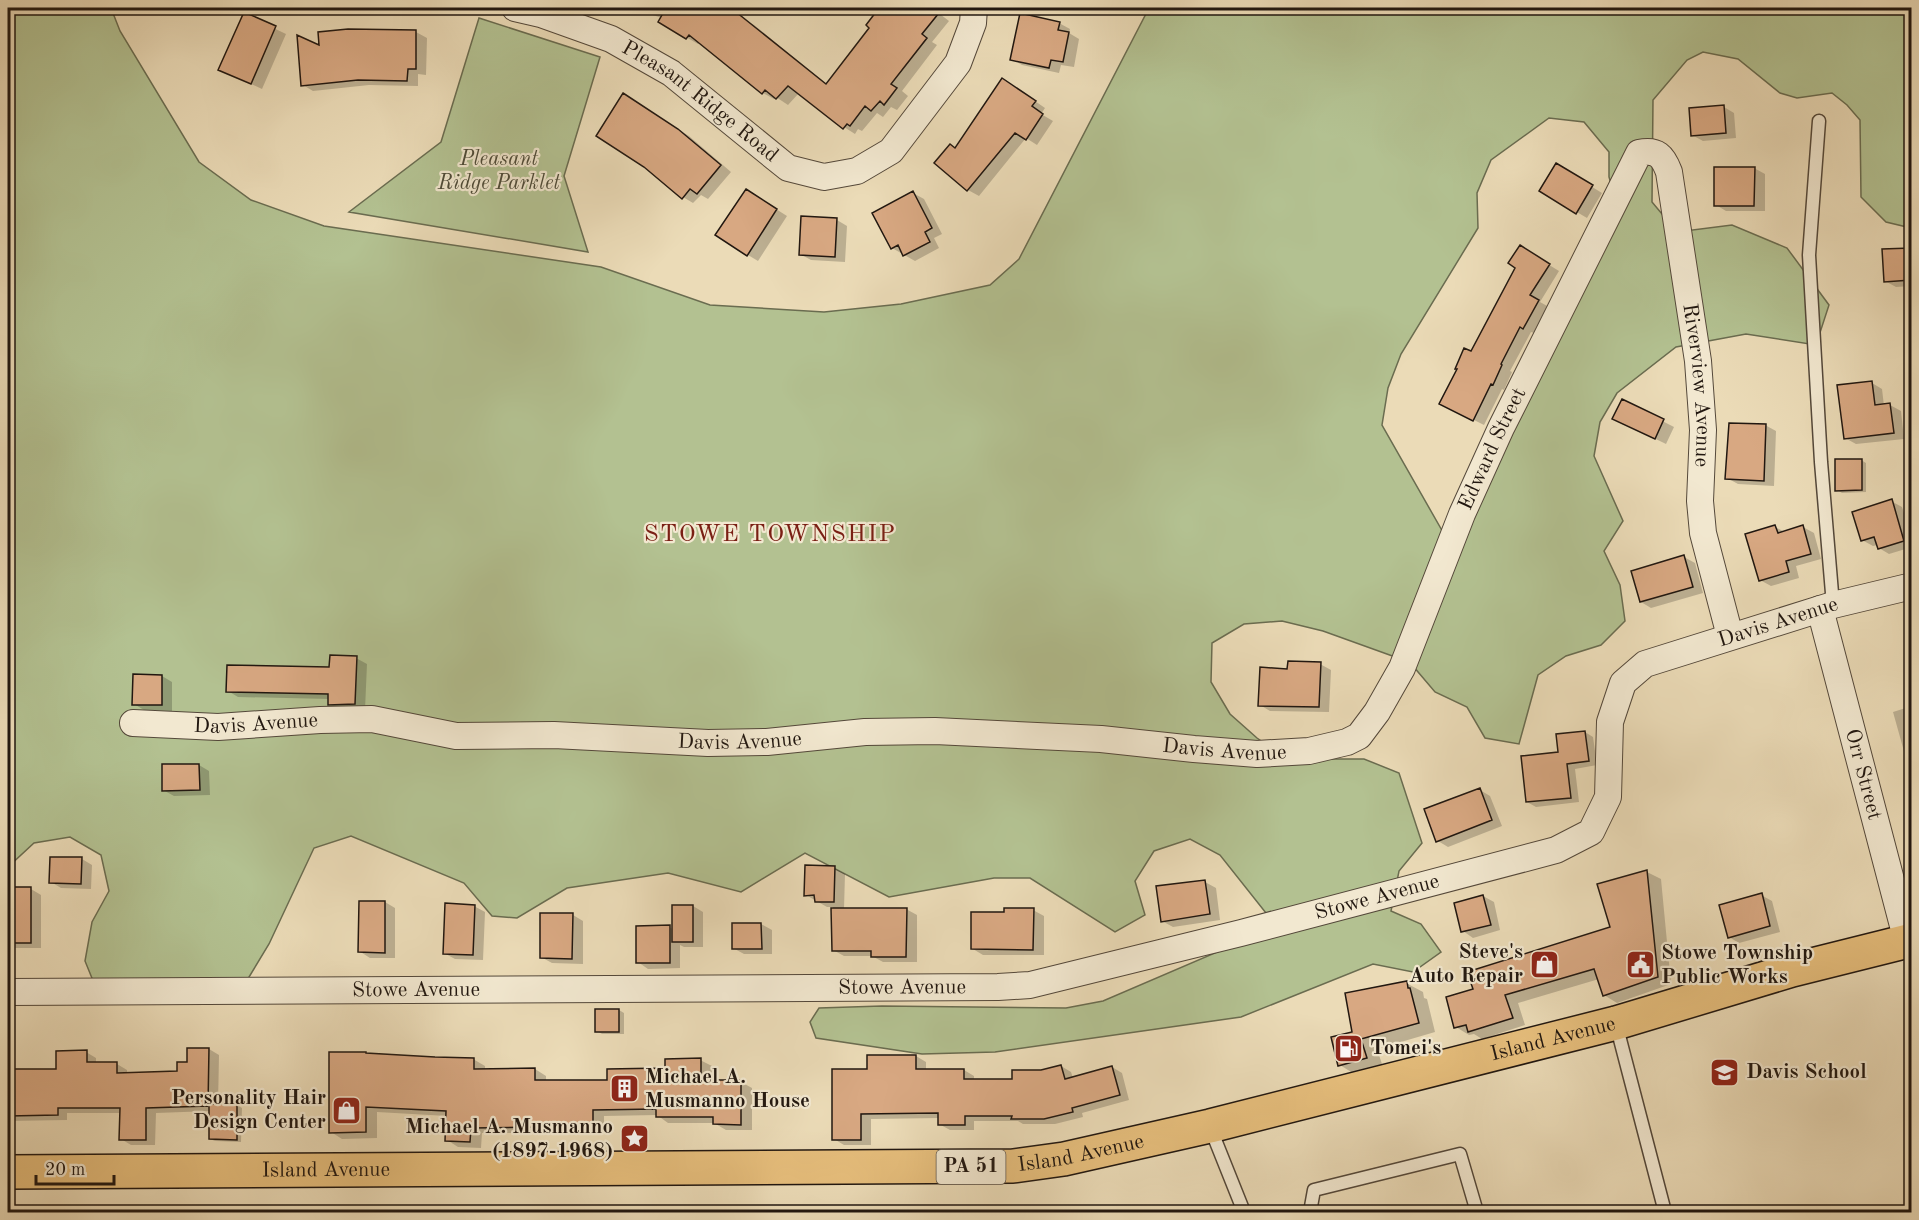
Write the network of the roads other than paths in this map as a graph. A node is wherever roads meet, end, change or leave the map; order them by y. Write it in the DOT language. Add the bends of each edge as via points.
graph roads {
  1 [pos="515,8"];
  2 [pos="974,8"];
  3 [pos="542,11"];
  4 [pos="1819,121"];
  5 [pos="1639,153"];
  6 [pos="1911,586"];
  7 [pos="1826,607"];
  8 [pos="1730,636"];
  9 [pos="1645,664"];
  10 [pos="133,723"];
  11 [pos="1347,742"];
  12 [pos="1909,940"];
  13 [pos="8,992"];
  14 [pos="1616,1023"];
  15 [pos="1210,1126"];
  16 [pos="8,1172"];
  17 [pos="1244,1212"];
  18 [pos="1310,1212"];
  19 [pos="1477,1212"];
  20 [pos="1665,1212"];
  1 -- 3 [label="street, Pleasant Ridge Road"];
  2 -- 3 [label="street, Pleasant Ridge Road" via="973,23 958,63 891,151 857,171 824,177 788,168 671,73 611,39"];
  4 -- 7 [label="lane" via="1809,255"];
  5 -- 8 [label="street, Riverview Avenue" via="1659,154 1669,172 1698,362 1704,430 1700,501 1703,533"];
  5 -- 11 [label="street, Edward Street" via="1500,428 1402,668 1377,712 1359,736"];
  6 -- 7 [label="street, Davis Avenue"];
  7 -- 8 [label="street, Davis Avenue"];
  7 -- 12 [label="street, Orr Street"];
  8 -- 9 [label="street, Davis Avenue"];
  9 -- 13 [label="street, Stowe Avenue" via="1623,683 1610,722 1608,797 1591,832 1556,850 1030,985"];
  10 -- 11 [label="street, Davis Avenue" via="218,727 372,719 456,736 554,735 708,742 935,731 1101,739 1257,754 1309,751"];
  12 -- 14 [label="main road, Island Avenue / PA 51" via="1792,970"];
  14 -- 15 [label="main road, Island Avenue / PA 51"];
  14 -- 20 [label="lane"];
  15 -- 16 [label="main road, Island Avenue / PA 51" via="1064,1159 1013,1166"];
  15 -- 17 [label="lane"];
  18 -- 19 [label="lane" via="1314,1190 1460,1154"];
}
